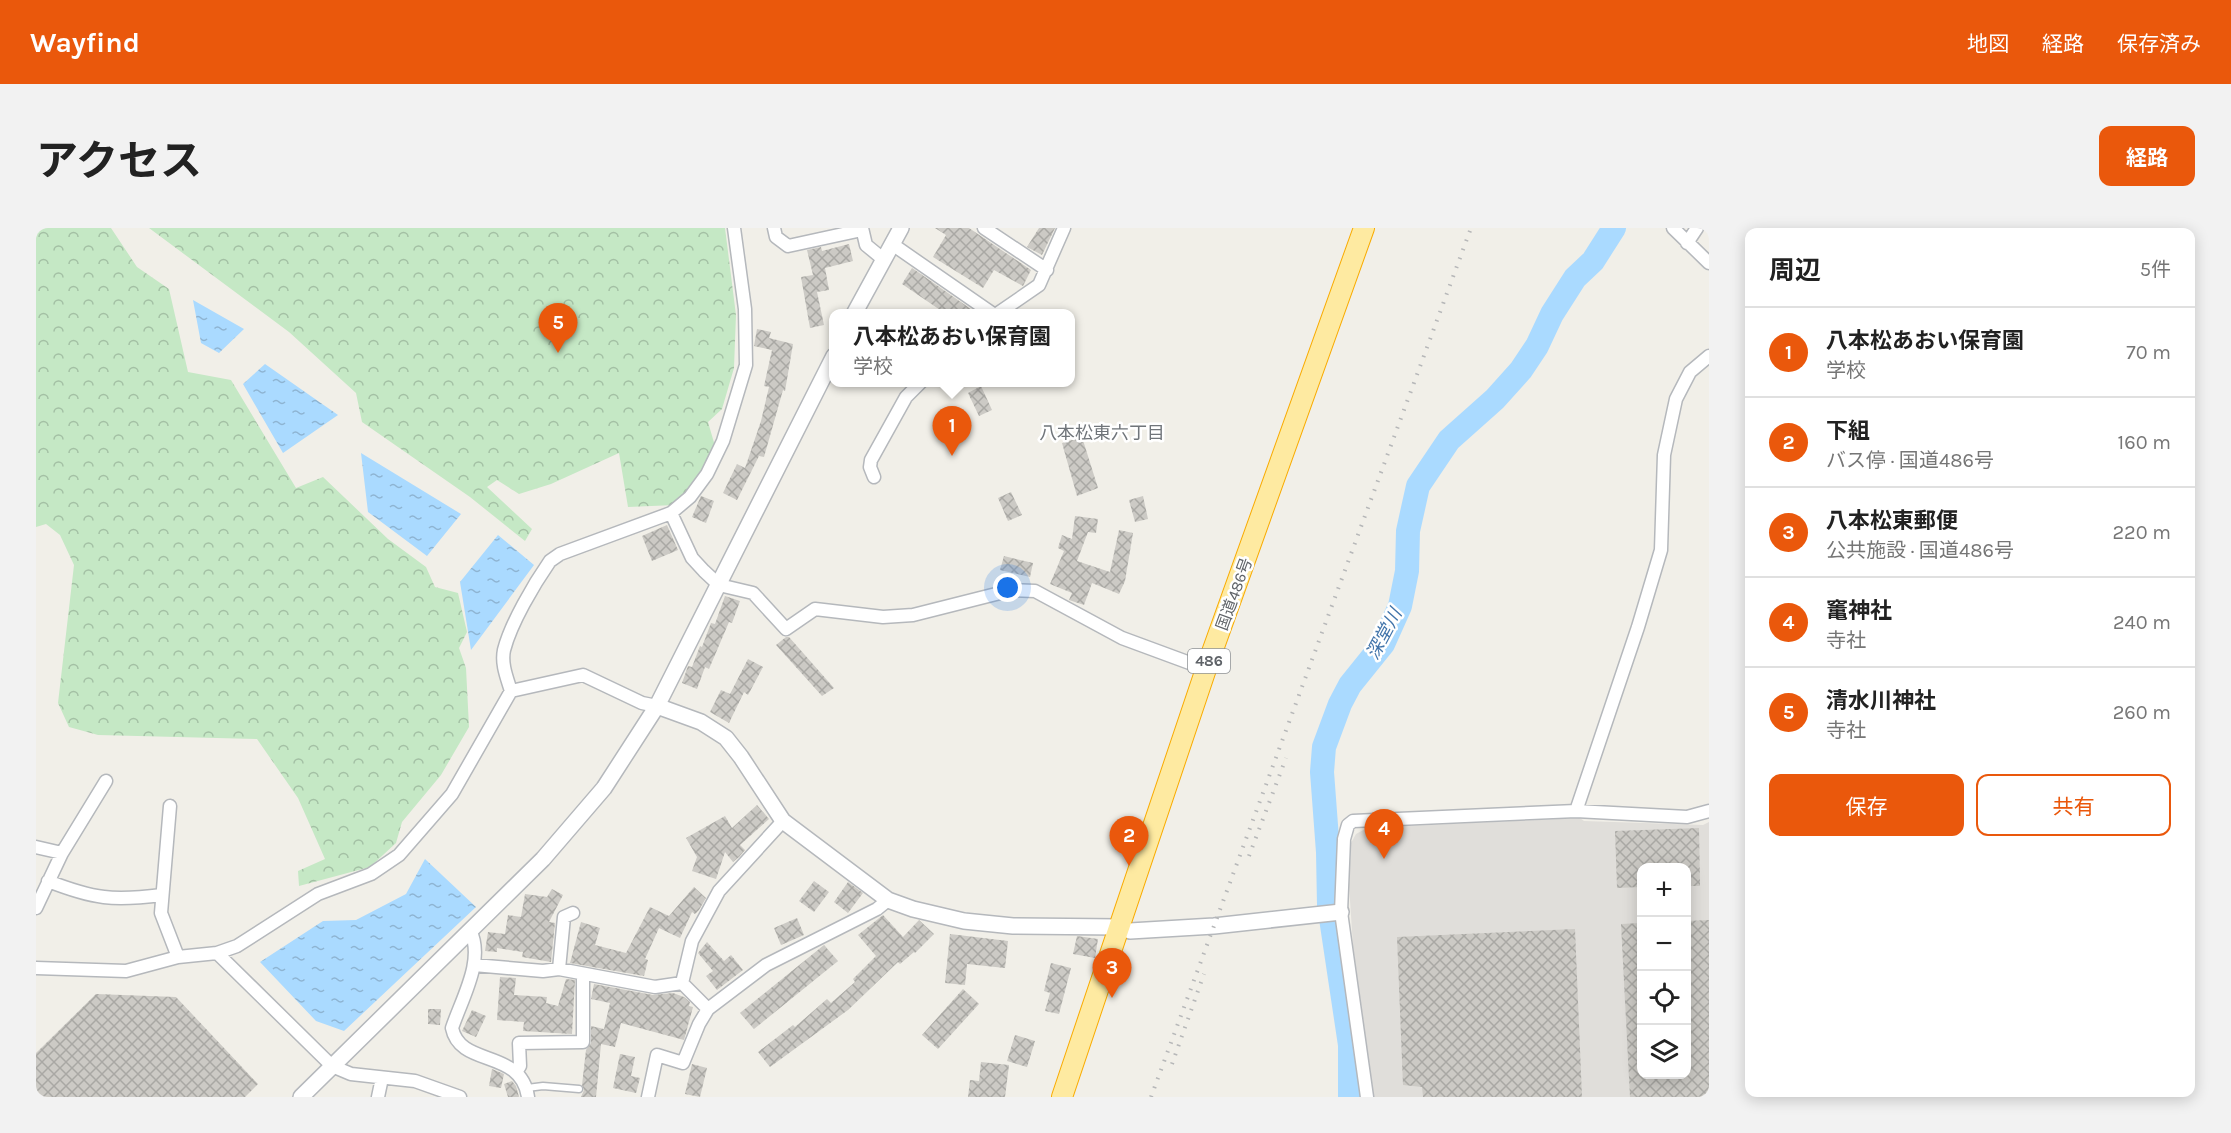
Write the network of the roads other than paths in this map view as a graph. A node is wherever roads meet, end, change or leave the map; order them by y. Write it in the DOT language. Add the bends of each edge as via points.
graph roads {
  1 [pos="734,228"];
  2 [pos="774,228"];
  3 [pos="901,228"];
  4 [pos="984,228"];
  5 [pos="1064,228"];
  6 [pos="1364,228"];
  7 [pos="1673,228"];
  8 [pos="1697,228"];
  9 [pos="862,229"];
  10 [pos="1687,243"];
  11 [pos="892,244"];
  12 [pos="884,259"];
  13 [pos="1709,262"];
  14 [pos="1047,270"];
  15 [pos="857,309"];
  16 [pos="986,309"];
  17 [pos="1004,309"];
  18 [pos="1709,356"];
  19 [pos="829,366"];
  20 [pos="916,387"];
  21 [pos="874,477"];
  22 [pos="671,513"];
  23 [pos="720,585"];
  24 [pos="1206,669"];
  25 [pos="511,691"];
  26 [pos="657,706"];
  27 [pos="106,781"];
  28 [pos="170,806"];
  29 [pos="1576,811"];
  30 [pos="1709,811"];
  31 [pos="783,821"];
  32 [pos="36,847"];
  33 [pos="62,853"];
  34 [pos="48,881"];
  35 [pos="162,895"];
  36 [pos="888,900"];
  37 [pos="36,908"];
  38 [pos="1335,912"];
  39 [pos="573,913"];
  40 [pos="1119,927"];
  41 [pos="470,930"];
  42 [pos="217,953"];
  43 [pos="178,957"];
  44 [pos="474,965"];
  45 [pos="36,968"];
  46 [pos="559,969"];
  47 [pos="583,974"];
  48 [pos="682,983"];
  49 [pos="708,1009"];
  50 [pos="332,1066"];
  51 [pos="517,1071"];
  52 [pos="382,1078"];
  53 [pos="579,1089"];
  54 [pos="437,1093"];
  55 [pos="527,1093"];
  56 [pos="301,1097"];
  57 [pos="378,1097"];
  58 [pos="460,1097"];
  59 [pos="648,1097"];
  60 [pos="1062,1097"];
  61 [pos="1367,1097"];
  1 -- 22 [label="street" via="745,309 746,365 723,441 707,474 690,497"];
  2 -- 9 [label="street" via="776,237 788,246"];
  3 -- 11 [label="street"];
  4 -- 14 [label="street"];
  5 -- 14 [label="street"];
  6 -- 24 [label="highway, 国道486号 / 486"];
  7 -- 10 [label="street"];
  8 -- 10 [label="street"];
  9 -- 12 [label="street" via="866,245"];
  10 -- 13 [label="street"];
  11 -- 12 [label="street"];
  11 -- 16 [label="street"];
  12 -- 15 [label="street"];
  14 -- 17 [label="street" via="1039,285"];
  18 -- 29 [label="street" via="1690,372 1676,399 1664,454 1661,550"];
  19 -- 23 [label="street"];
  20 -- 21 [label="street" via="906,397 871,460"];
  22 -- 23 [label="street" via="692,558"];
  22 -- 25 [label="street" via="550,561 504,651 503,668"];
  23 -- 24 [label="street" via="753,593 786,629 815,609 883,617 1012,590 1035,591 1122,638"];
  23 -- 26 [label="street"];
  24 -- 40 [label="highway, 国道486号 / 486"];
  25 -- 26 [label="street" via="583,675 642,703"];
  25 -- 42 [label="street" via="452,794 399,855 371,874 318,894 237,946"];
  26 -- 31 [label="street" via="701,722 726,738"];
  26 -- 41 [label="street" via="604,788 543,859"];
  27 -- 33 [label="street"];
  28 -- 35 [label="street"];
  29 -- 30 [label="street" via="1687,817"];
  29 -- 38 [label="street" via="1353,821 1344,839"];
  31 -- 36 [label="street"];
  31 -- 48 [label="street" via="719,891 692,941"];
  32 -- 33 [label="street"];
  33 -- 34 [label="street"];
  34 -- 35 [label="street" via="81,894 122,900"];
  34 -- 37 [label="street"];
  35 -- 43 [label="street" via="161,914"];
  36 -- 40 [label="street" via="964,921 1013,926"];
  36 -- 49 [label="street" via="766,965"];
  38 -- 40 [label="street" via="1214,926 1130,931"];
  38 -- 61 [label="street"];
  39 -- 46 [label="street" via="564,917"];
  40 -- 60 [label="highway, 国道486号 / 486"];
  41 -- 44 [label="street" via="476,941"];
  41 -- 50 [label="street"];
  42 -- 43 [label="street"];
  42 -- 50 [label="street"];
  43 -- 45 [label="street" via="126,971"];
  44 -- 46 [label="street"];
  44 -- 51 [label="street" via="452,1028 454,1036 464,1047"];
  46 -- 47 [label="street"];
  47 -- 48 [label="street" via="655,987"];
  47 -- 51 [label="street" via="583,1042 519,1043"];
  48 -- 49 [label="street"];
  49 -- 59 [label="street" via="683,1063 657,1055"];
  50 -- 52 [label="street" via="351,1074"];
  50 -- 56 [label="street"];
  51 -- 55 [label="street"];
  52 -- 54 [label="street" via="415,1081"];
  52 -- 57 [label="street"];
  53 -- 55 [label="lane" via="543,1086"];
  54 -- 58 [label="street"];
}
